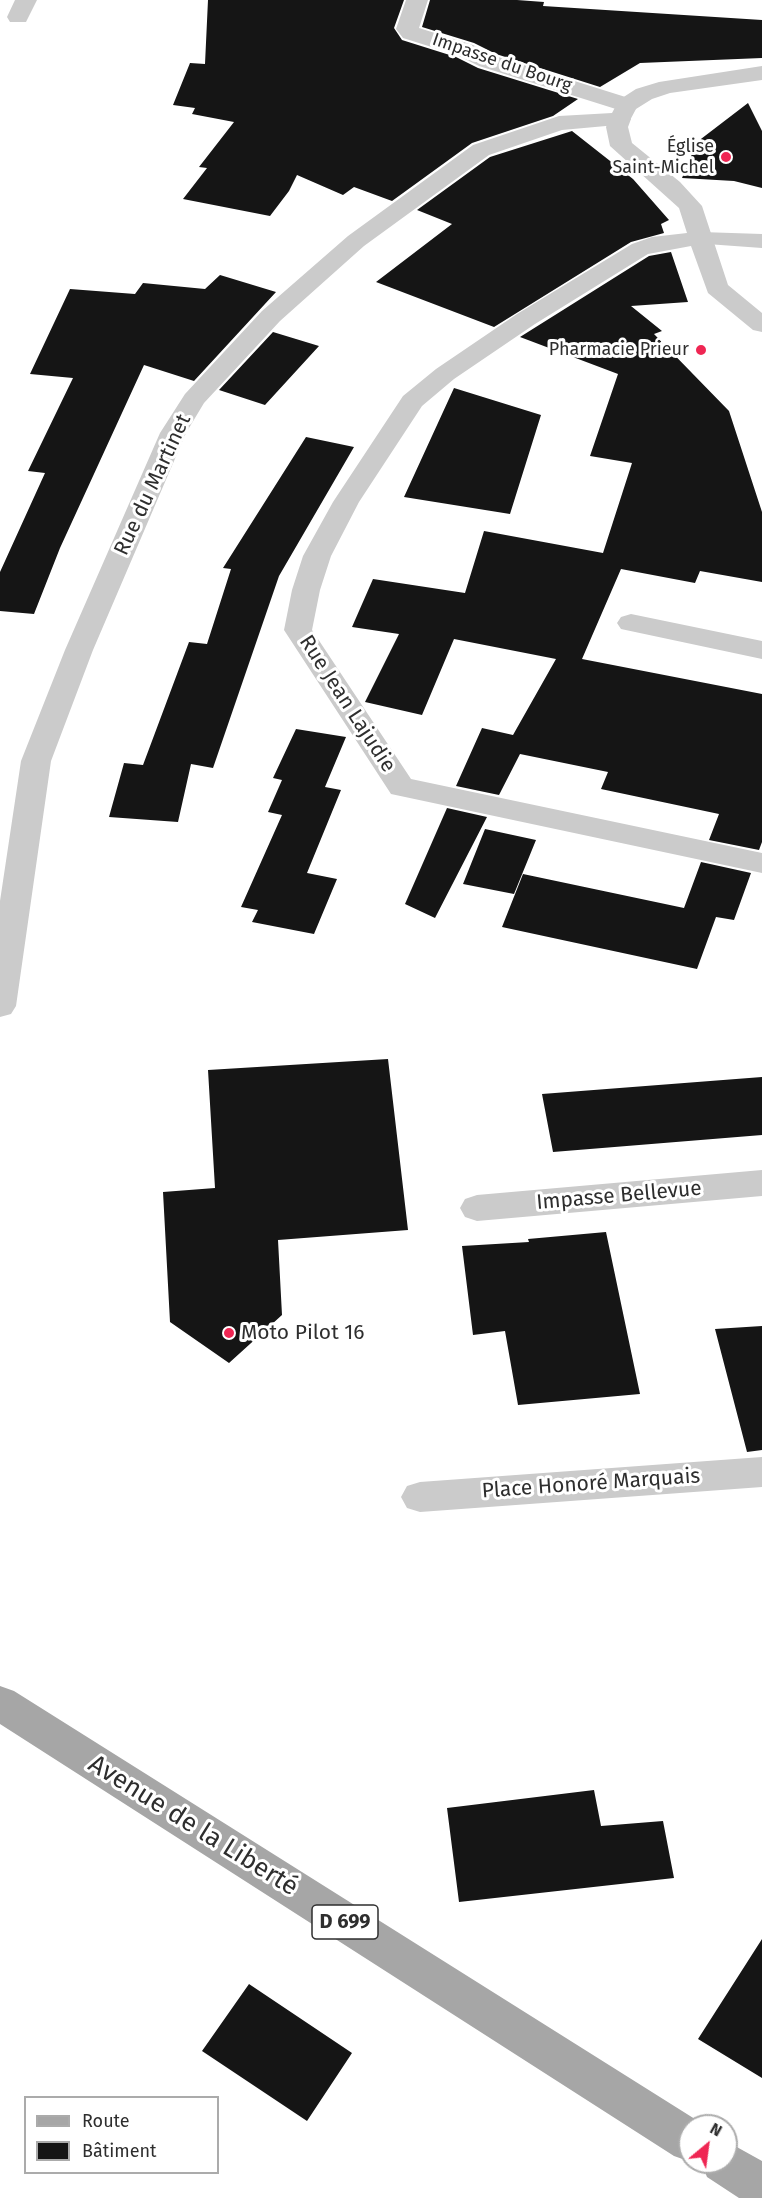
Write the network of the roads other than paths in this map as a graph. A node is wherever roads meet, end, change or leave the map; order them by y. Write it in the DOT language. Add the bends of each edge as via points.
graph roads {
  1 [pos="417,0"];
  2 [pos="762,73"];
  3 [pos="623,112"];
  4 [pos="701,238"];
  5 [pos="762,241"];
  6 [pos="762,325"];
  7 [pos="632,623"];
  8 [pos="762,650"];
  9 [pos="762,863"];
  10 [pos="0,1006"];
  11 [pos="762,1183"];
  12 [pos="477,1208"];
  13 [pos="762,1472"];
  14 [pos="420,1497"];
  15 [pos="0,1703"];
  16 [pos="678,2133"];
  17 [pos="738,2172"];
  18 [pos="762,2187"];
  1 -- 3 [label="street, Impasse du Bourg" via="406,29 411,33"];
  2 -- 3 [label="street" via="667,87 644,94"];
  3 -- 4 [label="street" via="617,127 621,146 690,206"];
  3 -- 10 [label="street, Rue du Martinet" via="559,123 481,150 356,241 271,316 194,399 169,444 79,650 36,761"];
  4 -- 5 [label="lane"];
  4 -- 6 [label="street" via="717,288"];
  4 -- 9 [label="street, Rue Jean Lajudie" via="640,249 526,319 412,401 346,502 317,556 298,630 401,788"];
  7 -- 8 [label="street"];
  11 -- 12 [label="street, Impasse Bellevue"];
  13 -- 14 [label="street, Place Honoré Marquais"];
  15 -- 16 [label="main road, Avenue de la Liberté / D 699"];
  17 -- 18 [label="main road"];
}
